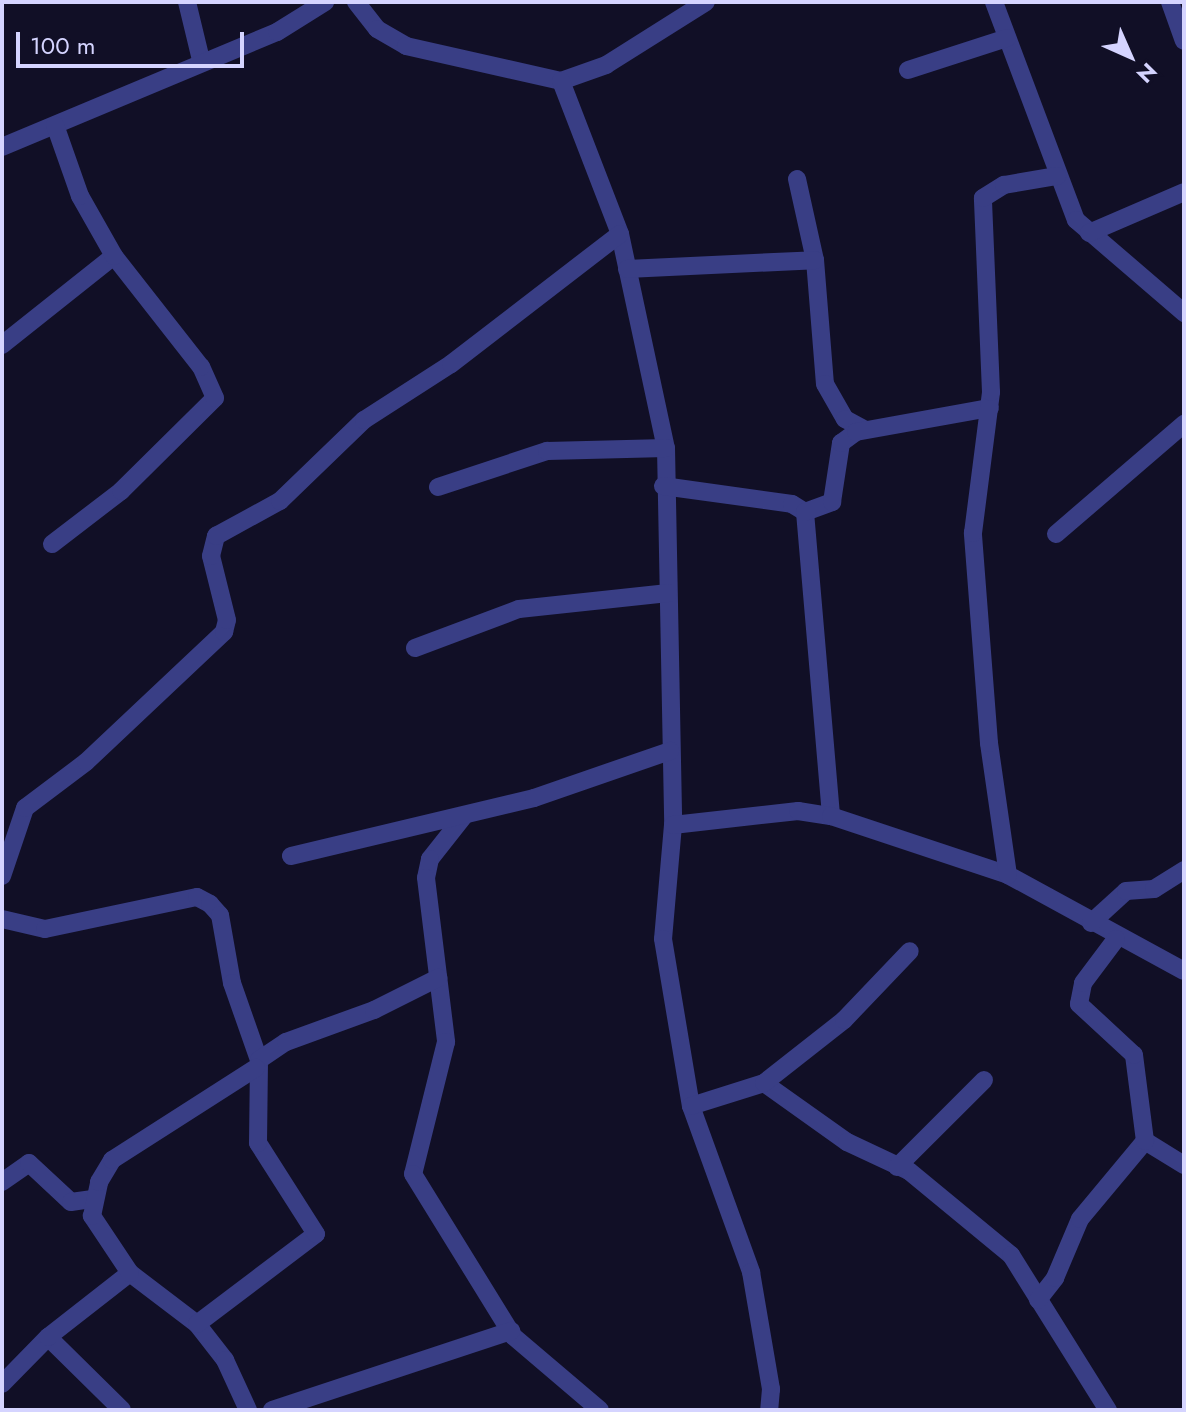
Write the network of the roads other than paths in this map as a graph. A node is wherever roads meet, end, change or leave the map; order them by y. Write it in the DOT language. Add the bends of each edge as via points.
graph roads {
  1 [pos="187,2"];
  2 [pos="325,2"];
  3 [pos="356,2"];
  4 [pos="706,2"];
  5 [pos="994,2"];
  6 [pos="1170,2"];
  7 [pos="1007,38"];
  8 [pos="1184,41"];
  9 [pos="201,60"];
  10 [pos="908,70"];
  11 [pos="561,81"];
  12 [pos="55,125"];
  13 [pos="2,147"];
  14 [pos="1057,176"];
  15 [pos="797,179"];
  16 [pos="1184,192"];
  17 [pos="1089,233"];
  18 [pos="620,234"];
  19 [pos="114,256"];
  20 [pos="815,260"];
  21 [pos="627,269"];
  22 [pos="1184,313"];
  23 [pos="2,345"];
  24 [pos="990,408"];
  25 [pos="845,419"];
  26 [pos="1184,424"];
  27 [pos="864,429"];
  28 [pos="841,443"];
  29 [pos="666,448"];
  30 [pos="663,486"];
  31 [pos="438,487"];
  32 [pos="805,512"];
  33 [pos="1056,534"];
  34 [pos="52,544"];
  35 [pos="668,593"];
  36 [pos="415,648"];
  37 [pos="670,751"];
  38 [pos="464,816"];
  39 [pos="831,816"];
  40 [pos="673,825"];
  41 [pos="291,856"];
  42 [pos="1184,870"];
  43 [pos="1008,875"];
  44 [pos="2,876"];
  45 [pos="2,919"];
  46 [pos="1091,923"];
  47 [pos="1116,939"];
  48 [pos="910,951"];
  49 [pos="1184,971"];
  50 [pos="438,978"];
  51 [pos="258,1064"];
  52 [pos="984,1080"];
  53 [pos="764,1083"];
  54 [pos="691,1106"];
  55 [pos="1145,1141"];
  56 [pos="1184,1165"];
  57 [pos="897,1167"];
  58 [pos="2,1182"];
  59 [pos="93,1199"];
  60 [pos="130,1273"];
  61 [pos="1038,1300"];
  62 [pos="197,1324"];
  63 [pos="511,1331"];
  64 [pos="48,1337"];
  65 [pos="2,1384"];
  66 [pos="122,1410"];
  67 [pos="248,1410"];
  68 [pos="272,1410"];
  69 [pos="600,1410"];
  70 [pos="769,1410"];
  71 [pos="1108,1410"];
  1 -- 9 [label="street"];
  2 -- 9 [label="street" via="277,32"];
  3 -- 11 [label="street" via="377,29 406,46"];
  4 -- 11 [label="street" via="606,65"];
  5 -- 7 [label="street"];
  6 -- 8 [label="street"];
  7 -- 10 [label="street"];
  7 -- 14 [label="street"];
  9 -- 12 [label="street"];
  11 -- 18 [label="street"];
  12 -- 13 [label="street"];
  12 -- 19 [label="street" via="80,196"];
  14 -- 17 [label="street" via="1076,220"];
  14 -- 24 [label="street" via="1004,185 983,198"];
  15 -- 20 [label="street"];
  16 -- 17 [label="street"];
  17 -- 22 [label="street"];
  18 -- 21 [label="street"];
  18 -- 44 [label="street" via="451,364 364,420 280,501 216,536 211,556 227,620 224,632 86,762 25,808"];
  19 -- 23 [label="street"];
  19 -- 34 [label="street" via="201,367 215,398 121,491"];
  20 -- 21 [label="street"];
  20 -- 25 [label="street" via="825,384"];
  21 -- 29 [label="street"];
  24 -- 27 [label="street"];
  24 -- 43 [label="street" via="973,533 989,743"];
  25 -- 27 [label="street"];
  25 -- 28 [label="street"];
  26 -- 33 [label="street"];
  27 -- 28 [label="street"];
  28 -- 32 [label="street" via="832,502"];
  29 -- 30 [label="street"];
  29 -- 31 [label="street" via="547,451"];
  30 -- 32 [label="street" via="792,504"];
  30 -- 35 [label="street"];
  32 -- 39 [label="street"];
  35 -- 36 [label="street" via="519,609"];
  35 -- 37 [label="street"];
  37 -- 38 [label="street"];
  37 -- 40 [label="street"];
  38 -- 41 [label="street"];
  38 -- 50 [label="street" via="430,859 426,878 440,955"];
  39 -- 40 [label="street" via="798,811"];
  39 -- 43 [label="street"];
  40 -- 54 [label="street" via="663,939"];
  42 -- 46 [label="street" via="1154,889 1126,891"];
  43 -- 46 [label="street"];
  45 -- 51 [label="street" via="45,929 197,897 210,904 220,915 232,983"];
  46 -- 47 [label="street"];
  47 -- 49 [label="street"];
  47 -- 55 [label="street" via="1083,983 1079,1004 1134,1055"];
  48 -- 53 [label="street" via="844,1020"];
  50 -- 51 [label="street" via="374,1010 286,1042"];
  50 -- 63 [label="street" via="445,1050 413,1174"];
  51 -- 59 [label="street" via="112,1160"];
  51 -- 62 [label="street" via="258,1143 316,1234"];
  52 -- 57 [label="street"];
  53 -- 54 [label="street"];
  53 -- 57 [label="street" via="847,1142"];
  54 -- 70 [label="street" via="743,1235 771,1389"];
  55 -- 56 [label="street"];
  55 -- 61 [label="street" via="1080,1219 1055,1278"];
  57 -- 61 [label="street" via="1011,1255"];
  58 -- 59 [label="street" via="29,1163 71,1202"];
  59 -- 60 [label="street" via="92,1216"];
  60 -- 62 [label="street"];
  60 -- 64 [label="street"];
  61 -- 71 [label="street"];
  62 -- 67 [label="street" via="225,1360"];
  63 -- 68 [label="street"];
  63 -- 69 [label="street"];
  64 -- 65 [label="street"];
  64 -- 66 [label="street"];
}
